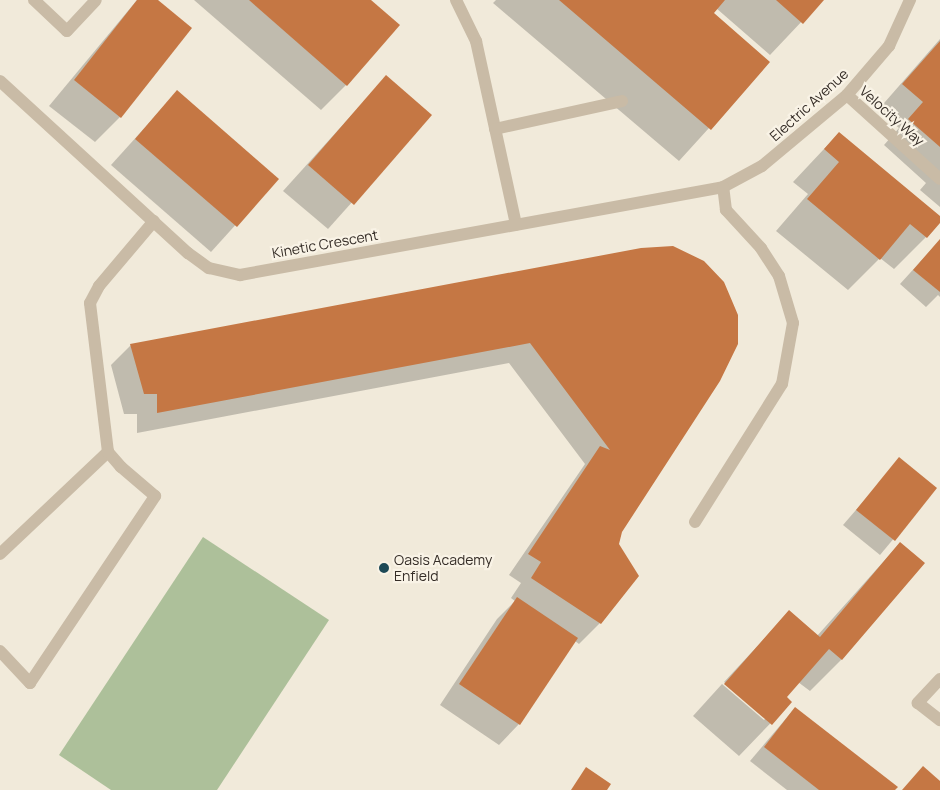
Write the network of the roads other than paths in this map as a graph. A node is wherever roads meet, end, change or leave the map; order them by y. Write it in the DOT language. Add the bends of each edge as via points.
graph roads {
  1 [pos="34,0"];
  2 [pos="96,0"];
  3 [pos="456,0"];
  4 [pos="910,0"];
  5 [pos="0,81"];
  6 [pos="847,95"];
  7 [pos="622,101"];
  8 [pos="495,129"];
  9 [pos="940,179"];
  10 [pos="723,187"];
  11 [pos="154,222"];
  12 [pos="516,225"];
  13 [pos="108,452"];
  14 [pos="695,522"];
  15 [pos="0,554"];
  16 [pos="0,652"];
  17 [pos="940,679"];
  18 [pos="940,720"];
  1 -- 2 [label="street" via="67,31"];
  3 -- 8 [label="street" via="476,42"];
  4 -- 6 [label="street, Electric Avenue" via="890,46"];
  5 -- 11 [label="street, Kinetic Crescent"];
  6 -- 9 [label="street, Velocity Way"];
  6 -- 10 [label="street, Electric Avenue" via="762,166"];
  7 -- 8 [label="street"];
  8 -- 12 [label="street"];
  10 -- 12 [label="street, Kinetic Crescent"];
  10 -- 14 [label="street" via="726,210 761,248 779,276 793,323 782,384"];
  11 -- 12 [label="street, Kinetic Crescent" via="209,268 240,275"];
  11 -- 13 [label="street" via="99,286 90,303"];
  13 -- 15 [label="street"];
  13 -- 16 [label="street" via="120,467 155,496 30,683"];
  17 -- 18 [label="street" via="918,703"];
}
